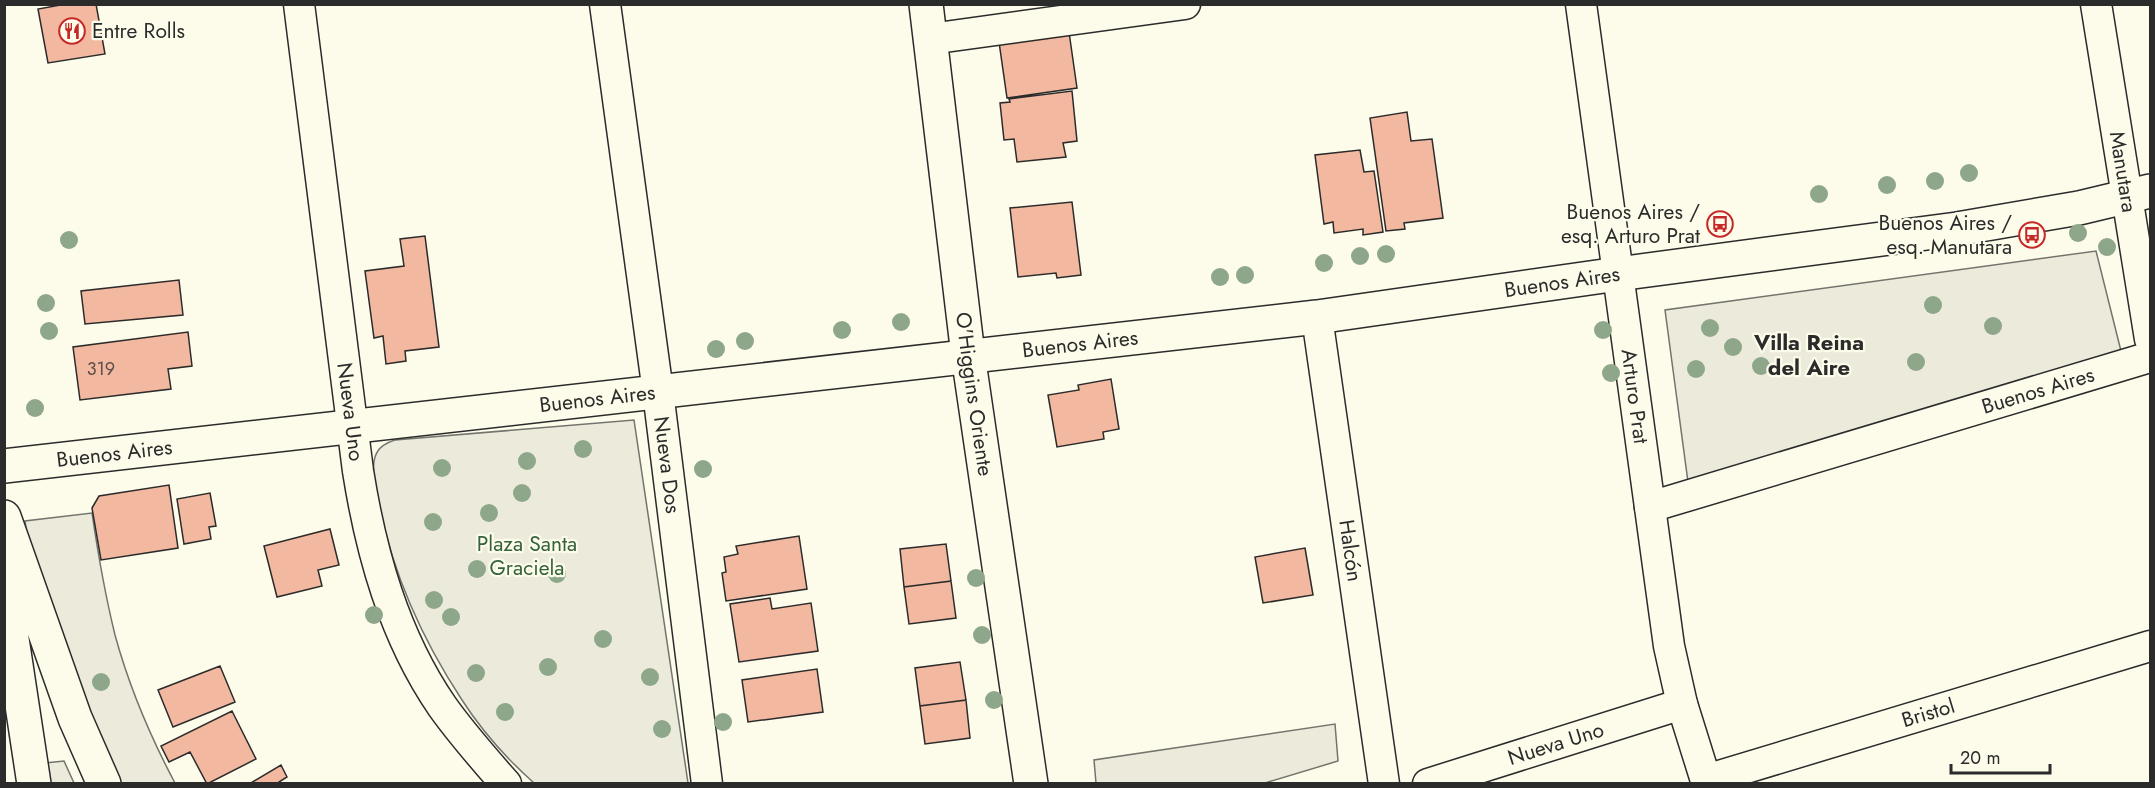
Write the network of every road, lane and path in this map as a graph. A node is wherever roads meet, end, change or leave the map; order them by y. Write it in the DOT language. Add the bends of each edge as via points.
graph roads {
  1 [pos="299,4"];
  2 [pos="604,4"];
  3 [pos="926,4"];
  4 [pos="1185,4"];
  5 [pos="1581,4"];
  6 [pos="2096,4"];
  7 [pos="930,39"];
  8 [pos="2139,194"];
  9 [pos="1618,274"];
  10 [pos="1317,316"];
  11 [pos="2151,339"];
  12 [pos="968,355"];
  13 [pos="2151,357"];
  14 [pos="658,392"];
  15 [pos="352,427"];
  16 [pos="4,466"];
  17 [pos="1650,507"];
  18 [pos="4,517"];
  19 [pos="4,586"];
  20 [pos="2151,646"];
  21 [pos="1682,704"];
  22 [pos="1707,782"];
  23 [pos="34,783"];
  24 [pos="104,783"];
  25 [pos="506,783"];
  26 [pos="707,783"];
  27 [pos="1031,783"];
  28 [pos="1384,783"];
  29 [pos="1428,783"];
  1 -- 15 [label="street, Nueva Uno"];
  2 -- 14 [label="street, Nueva Dos"];
  3 -- 7 [label="street, O'Higgins Oriente"];
  4 -- 7 [label="street"];
  5 -- 9 [label="street, Arturo Prat"];
  6 -- 8 [label="street, Manutara"];
  7 -- 12 [label="street, O'Higgins Oriente"];
  8 -- 9 [label="street, Buenos Aires" via="1957,230"];
  8 -- 11 [label="street, Manutara"];
  9 -- 10 [label="street, Buenos Aires"];
  9 -- 17 [label="street, Arturo Prat"];
  10 -- 12 [label="street, Buenos Aires"];
  10 -- 28 [label="street, Halcón"];
  12 -- 14 [label="street, Buenos Aires"];
  12 -- 27 [label="street, O'Higgins Oriente"];
  13 -- 17 [label="street, Buenos Aires"];
  14 -- 15 [label="street, Buenos Aires"];
  14 -- 26 [label="street, Nueva Dos"];
  15 -- 16 [label="street, Buenos Aires"];
  15 -- 25 [label="street, Nueva Uno" via="368,523 400,630 442,705"];
  17 -- 21 [label="street, Arturo Prat" via="1669,646"];
  18 -- 24 [label="street" via="75,718"];
  19 -- 23 [label="street"];
  20 -- 22 [label="street, Bristol"];
  21 -- 22 [label="street, Arturo Prat"];
  21 -- 29 [label="street, Nueva Uno"];
}
